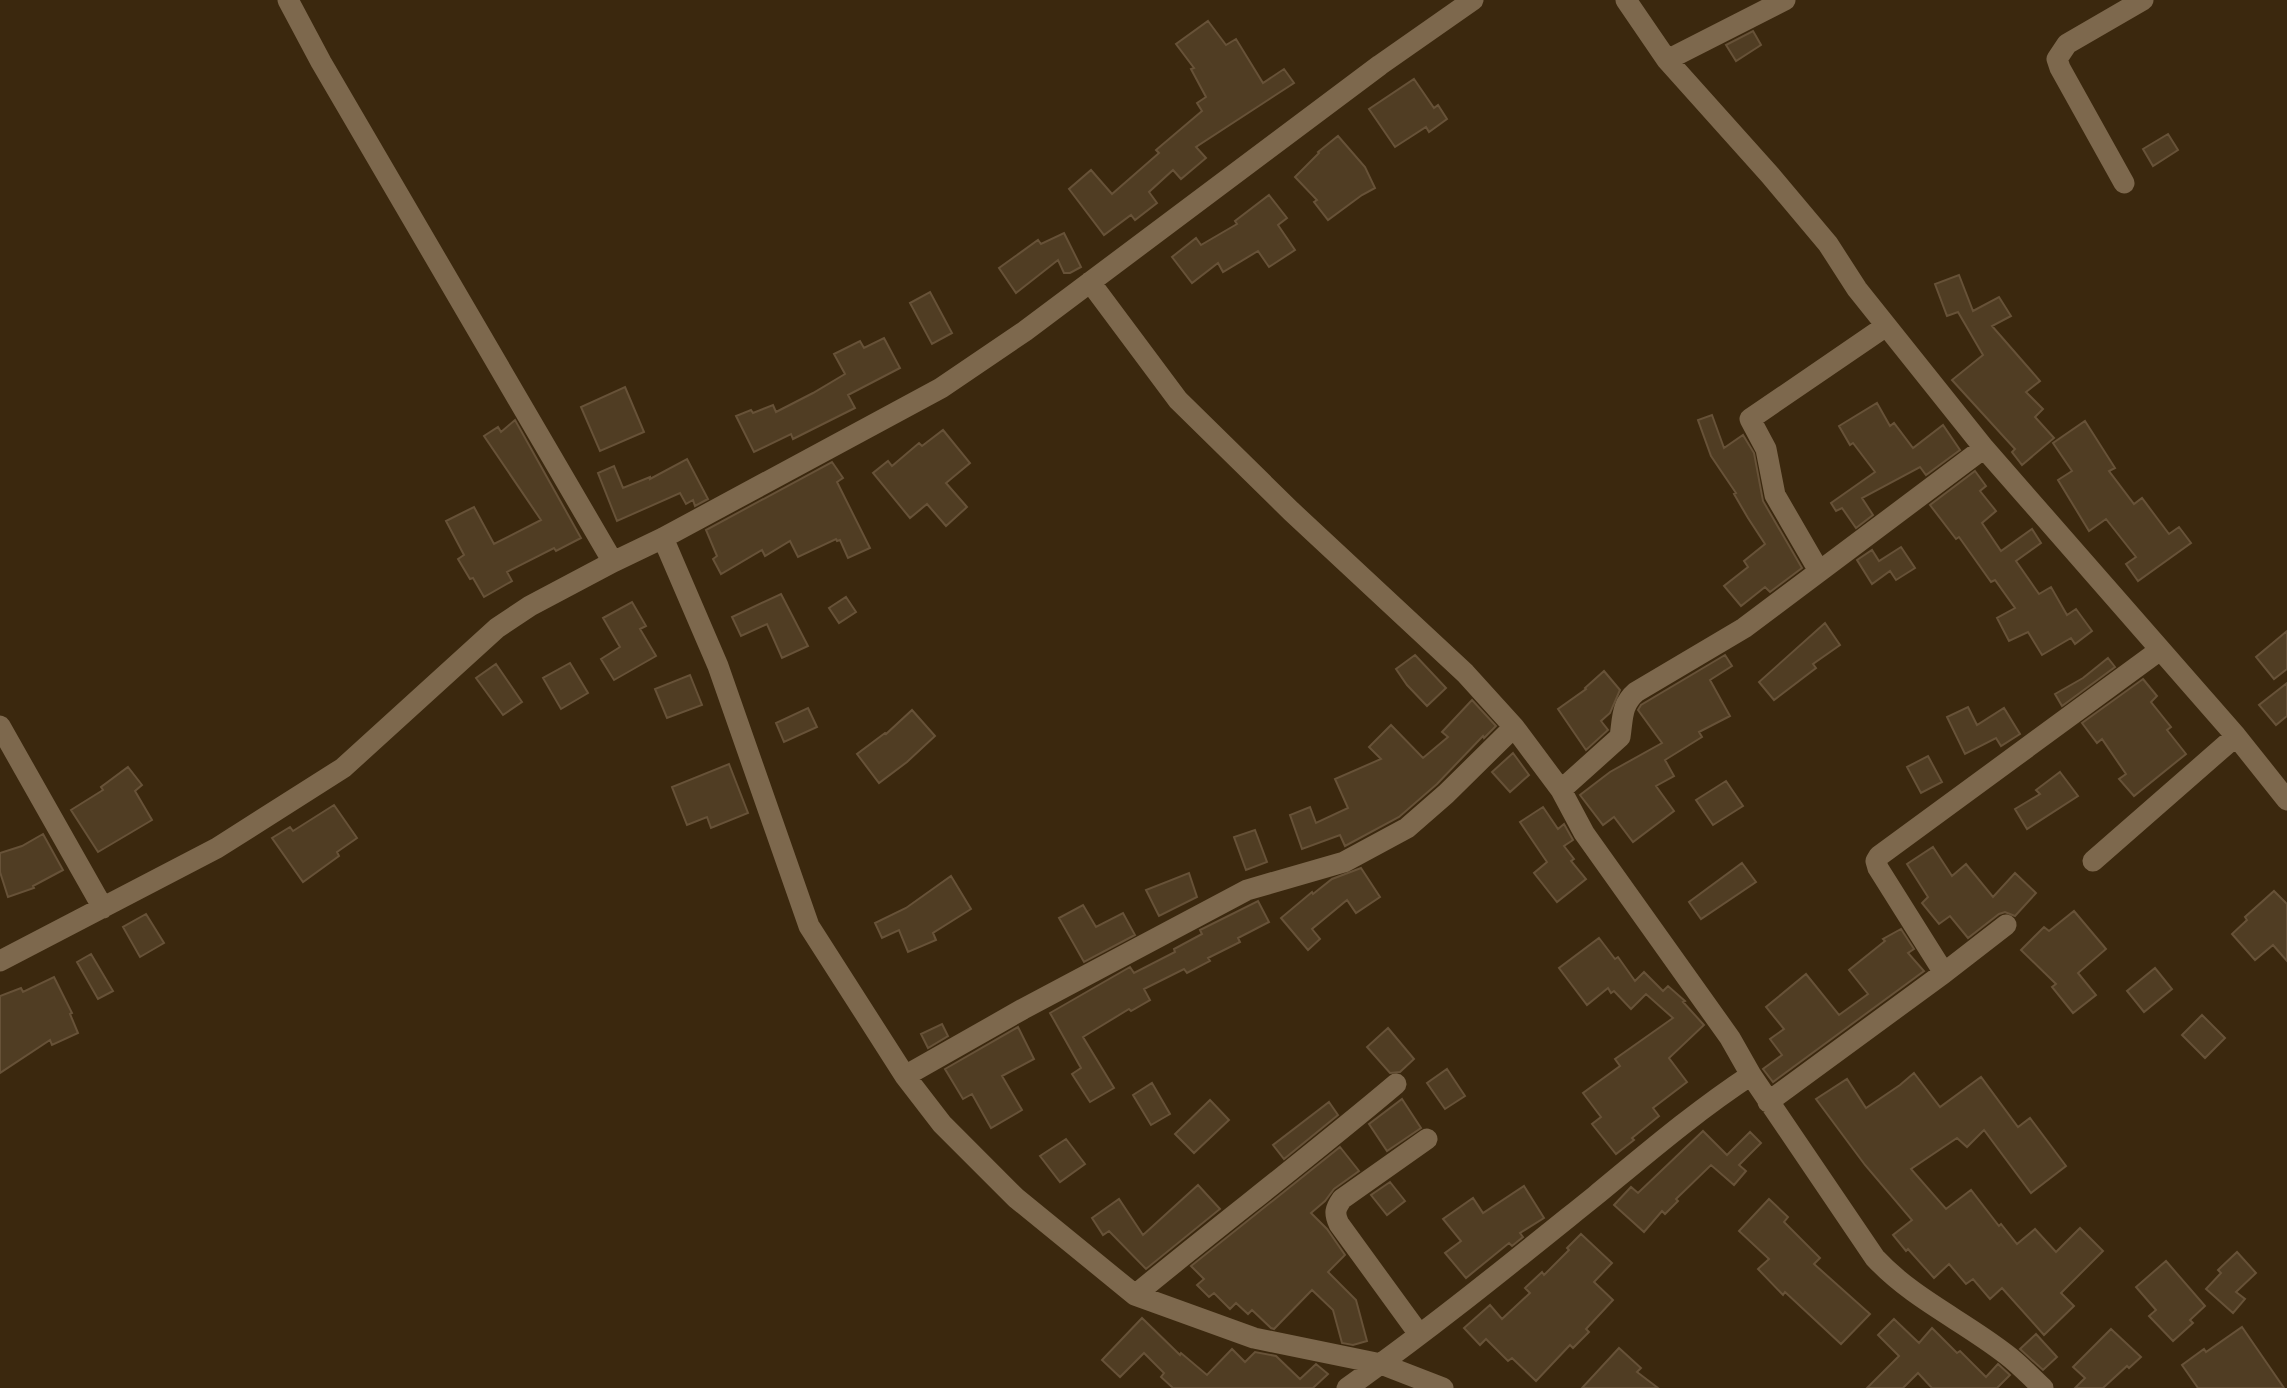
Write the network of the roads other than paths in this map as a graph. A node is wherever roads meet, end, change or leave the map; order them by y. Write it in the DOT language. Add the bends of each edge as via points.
graph roads {
  1 [pos="288,0"];
  2 [pos="1473,0"];
  3 [pos="1626,0"];
  4 [pos="1785,0"];
  5 [pos="2143,0"];
  6 [pos="1667,60"];
  7 [pos="2124,183"];
  8 [pos="1090,282"];
  9 [pos="1886,326"];
  10 [pos="1984,447"];
  11 [pos="663,538"];
  12 [pos="613,562"];
  13 [pos="1819,570"];
  14 [pos="2160,650"];
  15 [pos="0,726"];
  16 [pos="1514,727"];
  17 [pos="2236,736"];
  18 [pos="1561,790"];
  19 [pos="2287,800"];
  20 [pos="2093,861"];
  21 [pos="103,908"];
  22 [pos="2006,925"];
  23 [pos="0,961"];
  24 [pos="1944,973"];
  25 [pos="1751,1075"];
  26 [pos="905,1076"];
  27 [pos="1396,1084"];
  28 [pos="1768,1102"];
  29 [pos="1427,1139"];
  30 [pos="1135,1295"];
  31 [pos="1419,1334"];
  32 [pos="1381,1364"];
  33 [pos="1347,1388"];
  34 [pos="1443,1388"];
  35 [pos="2043,1388"];
  1 -- 12 [label="street"];
  2 -- 8 [label="street"];
  3 -- 6 [label="street"];
  4 -- 6 [label="street"];
  5 -- 7 [label="street" via="2067,44 2057,59"];
  6 -- 9 [label="street" via="1828,244"];
  8 -- 11 [label="street" via="941,388"];
  8 -- 16 [label="street" via="1178,400 1465,673"];
  9 -- 10 [label="street"];
  9 -- 13 [label="street" via="1750,419 1766,449 1775,495"];
  10 -- 13 [label="street"];
  10 -- 14 [label="street"];
  11 -- 12 [label="street"];
  11 -- 26 [label="street" via="718,666 809,926"];
  12 -- 21 [label="street" via="497,628 343,768 217,848"];
  13 -- 18 [label="street" via="1744,628 1636,692 1623,708 1620,737"];
  14 -- 17 [label="street"];
  14 -- 24 [label="street" via="1879,856 1878,868"];
  15 -- 21 [label="street"];
  16 -- 18 [label="street"];
  16 -- 26 [label="street" via="1407,828 1344,862 1247,890"];
  17 -- 19 [label="street"];
  17 -- 20 [label="street"];
  18 -- 25 [label="street" via="1584,833"];
  21 -- 23 [label="street"];
  22 -- 24 [label="street"];
  24 -- 28 [label="street"];
  25 -- 28 [label="street"];
  25 -- 31 [label="street"];
  26 -- 30 [label="street" via="942,1124 1016,1198"];
  27 -- 30 [label="street"];
  28 -- 35 [label="street" via="1890,1275 2006,1354"];
  29 -- 31 [label="street" via="1342,1199 1334,1214"];
  30 -- 32 [label="street" via="1254,1338"];
  31 -- 32 [label="street"];
  32 -- 33 [label="street"];
  32 -- 34 [label="street"];
}
